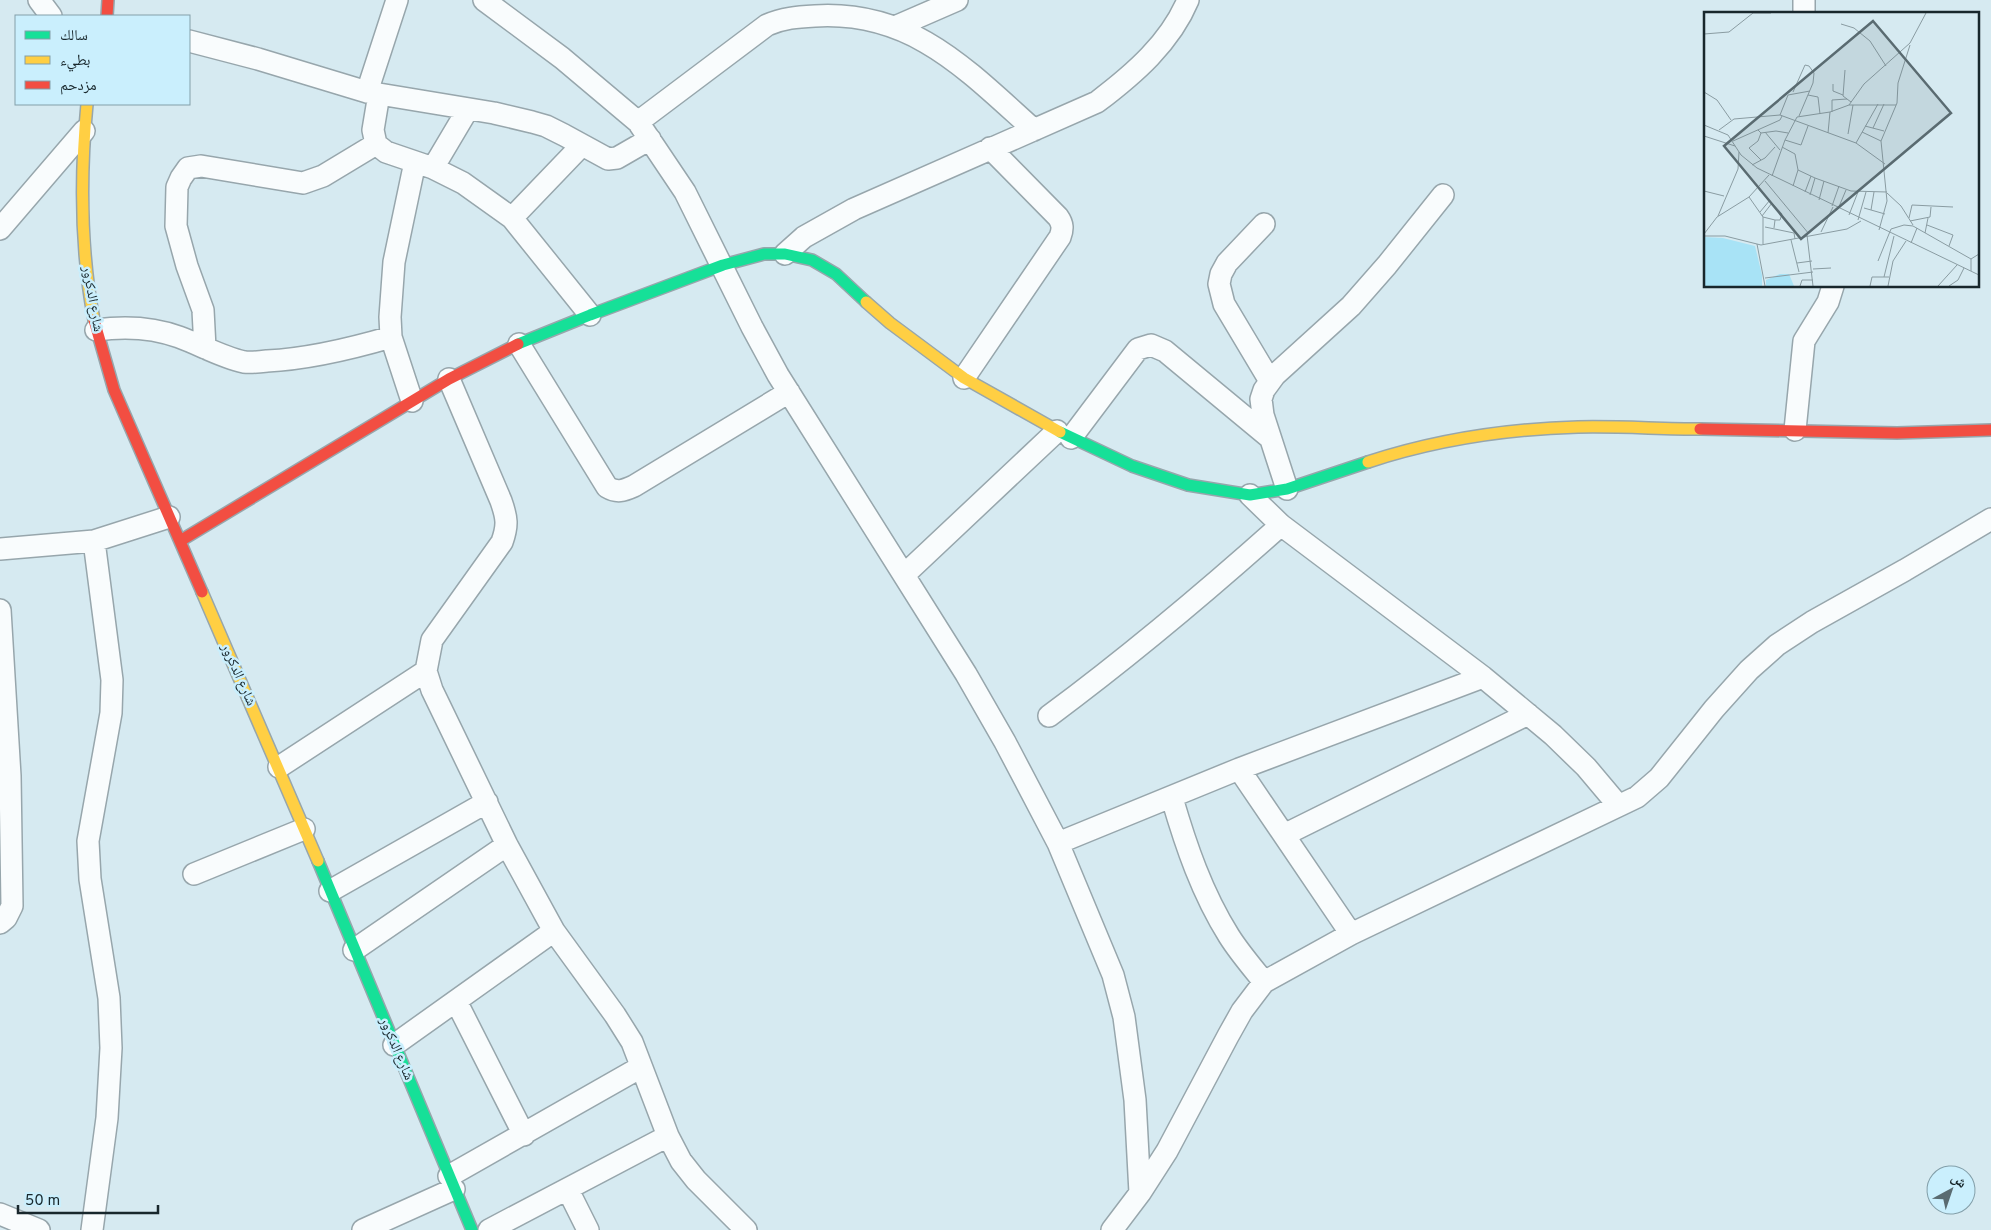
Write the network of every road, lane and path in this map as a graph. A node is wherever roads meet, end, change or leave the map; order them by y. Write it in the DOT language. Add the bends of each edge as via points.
graph roads {
  1 [pos="39,0"];
  2 [pos="397,0"];
  3 [pos="484,0"];
  4 [pos="957,0"];
  5 [pos="1188,0"];
  6 [pos="50,15"];
  7 [pos="895,27"];
  8 [pos="190,41"];
  9 [pos="373,93"];
  10 [pos="87,105"];
  11 [pos="468,109"];
  12 [pos="638,122"];
  13 [pos="1034,130"];
  14 [pos="84,131"];
  15 [pos="650,139"];
  16 [pos="376,144"];
  17 [pos="582,145"];
  18 [pos="990,148"];
  19 [pos="424,165"];
  20 [pos="1443,195"];
  21 [pos="512,218"];
  22 [pos="1264,224"];
  23 [pos="0,229"];
  24 [pos="785,254"];
  25 [pos="723,265"];
  26 [pos="1832,288"];
  27 [pos="590,315"];
  28 [pos="96,330"];
  29 [pos="391,337"];
  30 [pos="519,344"];
  31 [pos="205,348"];
  32 [pos="964,378"];
  33 [pos="449,379"];
  34 [pos="1270,381"];
  35 [pos="789,392"];
  36 [pos="412,401"];
  37 [pos="1795,430"];
  38 [pos="1991,430"];
  39 [pos="1064,434"];
  40 [pos="1271,438"];
  41 [pos="1287,489"];
  42 [pos="1250,495"];
  43 [pos="169,517"];
  44 [pos="1991,519"];
  45 [pos="1281,525"];
  46 [pos="94,541"];
  47 [pos="180,541"];
  48 [pos="0,549"];
  49 [pos="904,575"];
  50 [pos="0,610"];
  51 [pos="426,671"];
  52 [pos="1482,677"];
  53 [pos="1528,714"];
  54 [pos="1049,716"];
  55 [pos="4,717"];
  56 [pos="5,758"];
  57 [pos="279,767"];
  58 [pos="1239,769"];
  59 [pos="1172,798"];
  60 [pos="487,802"];
  61 [pos="1618,805"];
  62 [pos="304,829"];
  63 [pos="1284,835"];
  64 [pos="1058,843"];
  65 [pos="508,845"];
  66 [pos="194,874"];
  67 [pos="330,892"];
  68 [pos="0,923"];
  69 [pos="554,931"];
  70 [pos="1351,934"];
  71 [pos="354,950"];
  72 [pos="1264,982"];
  73 [pos="456,1001"];
  74 [pos="394,1045"];
  75 [pos="641,1067"];
  76 [pos="524,1135"];
  77 [pos="668,1136"];
  78 [pos="452,1183"];
  79 [pos="568,1190"];
  80 [pos="1140,1193"];
  81 [pos="0,1214"];
  82 [pos="39,1230"];
  83 [pos="92,1230"];
  84 [pos="363,1230"];
  85 [pos="472,1230"];
  86 [pos="489,1230"];
  87 [pos="588,1230"];
  88 [pos="746,1230"];
  89 [pos="1112,1230"];
  1 -- 6 [label="street"];
  2 -- 9 [label="street"];
  3 -- 12 [label="street" via="562,58"];
  4 -- 7 [label="street"];
  5 -- 13 [label="street" via="1165,40 1130,75 1097,102"];
  7 -- 12 [label="street" via="835,14 779,20 767,25"];
  7 -- 13 [label="street" via="932,45 961,65"];
  8 -- 9 [label="street"];
  9 -- 11 [label="street"];
  9 -- 16 [label="street"];
  10 -- 14 [label="street, شارع الدكرور"];
  11 -- 17 [label="street" via="546,126"];
  11 -- 19 [label="street"];
  12 -- 15 [label="street"];
  13 -- 18 [label="street"];
  14 -- 23 [label="street"];
  14 -- 28 [label="street, شارع الدكرور" via="81,232"];
  15 -- 17 [label="street" via="612,160"];
  15 -- 25 [label="street" via="685,192"];
  16 -- 19 [label="street" via="386,152"];
  16 -- 31 [label="street" via="323,176 303,182 200,166 188,168 177,187 176,226 203,310"];
  17 -- 21 [label="street"];
  18 -- 24 [label="street" via="833,219 804,237"];
  18 -- 32 [label="street" via="1058,217 1063,230"];
  19 -- 21 [label="street" via="463,184"];
  19 -- 29 [label="street" via="394,262"];
  20 -- 34 [label="street" via="1351,306"];
  21 -- 27 [label="street"];
  22 -- 34 [label="street" via="1227,263 1219,284 1224,304"];
  24 -- 25 [label="street" via="764,254"];
  24 -- 32 [label="street" via="812,260 836,274 890,323"];
  25 -- 27 [label="street"];
  25 -- 35 [label="street" via="752,327"];
  26 -- 37 [label="street" via="1828,302 1804,342"];
  27 -- 30 [label="street"];
  28 -- 31 [label="street" via="144,328"];
  28 -- 43 [label="street, شارع الدكرور" via="114,390"];
  29 -- 31 [label="street" via="331,353 279,361 246,362"];
  29 -- 36 [label="street"];
  30 -- 33 [label="street"];
  30 -- 35 [label="street" via="607,487 613,491 634,486"];
  32 -- 39 [label="street"];
  33 -- 36 [label="street"];
  33 -- 51 [label="street" via="501,501 507,527 502,542 432,640"];
  34 -- 40 [label="street" via="1261,399"];
  35 -- 49 [label="street"];
  36 -- 47 [label="street"];
  37 -- 38 [label="street" via="1897,433"];
  37 -- 41 [label="street" via="1578,427 1510,432 1443,442 1377,459"];
  39 -- 40 [label="street" via="1138,349 1151,345 1165,350"];
  39 -- 42 [label="street" via="1132,466 1188,485"];
  39 -- 49 [label="street"];
  40 -- 41 [label="street"];
  41 -- 42 [label="street"];
  42 -- 45 [label="street"];
  43 -- 46 [label="street"];
  43 -- 47 [label="street, شارع الدكرور"];
  44 -- 61 [label="street" via="1777,645 1714,709 1659,778 1637,797"];
  45 -- 52 [label="street"];
  45 -- 54 [label="street" via="1112,670"];
  46 -- 48 [label="street"];
  46 -- 83 [label="street" via="112,680 111,713 88,841 90,879 109,998 111,1048 107,1118"];
  47 -- 57 [label="street, شارع الدكرور"];
  49 -- 64 [label="street" via="991,716"];
  50 -- 55 [label="street"];
  51 -- 57 [label="street"];
  51 -- 60 [label="street" via="432,690"];
  52 -- 53 [label="street"];
  52 -- 58 [label="street"];
  53 -- 61 [label="street" via="1579,760"];
  53 -- 63 [label="street"];
  55 -- 56 [label="street"];
  56 -- 68 [label="street" via="12,906"];
  57 -- 62 [label="street, شارع الدكرور"];
  58 -- 59 [label="street"];
  58 -- 63 [label="street"];
  59 -- 64 [label="street"];
  59 -- 72 [label="street" via="1200,881 1229,937"];
  60 -- 65 [label="street"];
  60 -- 67 [label="street"];
  61 -- 70 [label="street"];
  62 -- 66 [label="street"];
  62 -- 67 [label="street, شارع الدكرور"];
  63 -- 70 [label="street"];
  64 -- 80 [label="street" via="1113,975 1124,1017 1135,1100"];
  65 -- 69 [label="street"];
  65 -- 71 [label="street"];
  67 -- 71 [label="street, شارع الدكرور"];
  69 -- 73 [label="street"];
  69 -- 75 [label="street" via="628,1035"];
  70 -- 72 [label="street"];
  71 -- 74 [label="street, شارع الدكرور"];
  72 -- 80 [label="street" via="1242,1011 1167,1151"];
  73 -- 74 [label="street"];
  73 -- 76 [label="street"];
  74 -- 78 [label="street, شارع الدكرور"];
  75 -- 76 [label="street"];
  75 -- 77 [label="street"];
  76 -- 78 [label="street"];
  77 -- 79 [label="street"];
  77 -- 88 [label="street" via="696,1180"];
  78 -- 84 [label="street"];
  78 -- 85 [label="street, شارع الدكرور"];
  79 -- 86 [label="street"];
  79 -- 87 [label="street"];
  80 -- 89 [label="street"];
  81 -- 82 [label="street"];
}
